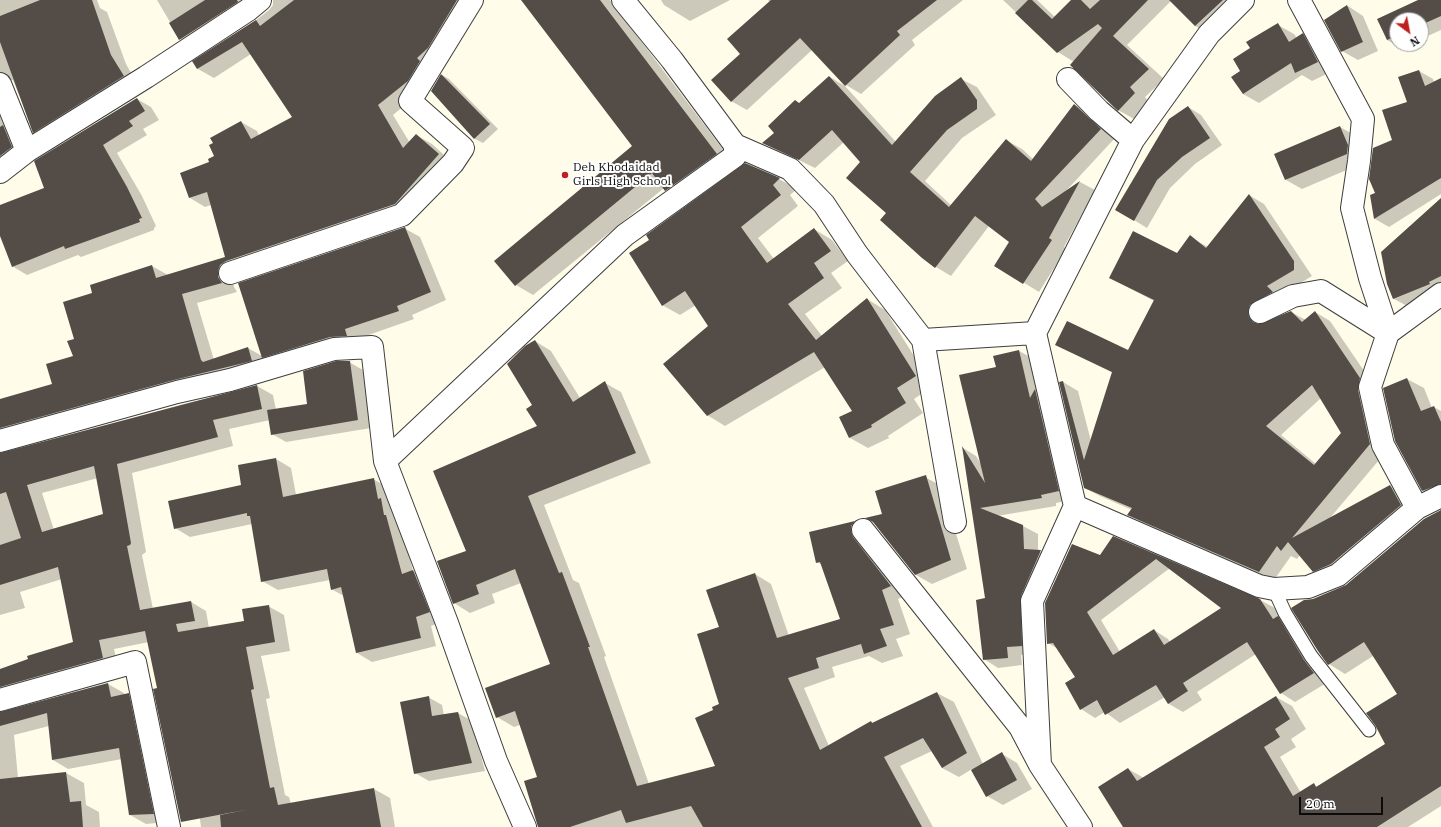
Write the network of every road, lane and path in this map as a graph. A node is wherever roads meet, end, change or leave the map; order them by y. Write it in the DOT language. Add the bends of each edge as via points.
graph roads {
  1 [pos="472,0"];
  2 [pos="623,0"];
  3 [pos="1243,0"];
  4 [pos="1299,0"];
  5 [pos="251,3"];
  6 [pos="1068,79"];
  7 [pos="0,84"];
  8 [pos="1133,140"];
  9 [pos="735,145"];
  10 [pos="27,151"];
  11 [pos="0,172"];
  12 [pos="230,273"];
  13 [pos="1441,294"];
  14 [pos="1260,312"];
  15 [pos="1035,333"];
  16 [pos="1388,333"];
  17 [pos="923,340"];
  18 [pos="0,441"];
  19 [pos="385,461"];
  20 [pos="1441,496"];
  21 [pos="1075,506"];
  22 [pos="1417,508"];
  23 [pos="954,522"];
  24 [pos="863,530"];
  25 [pos="1274,588"];
  26 [pos="0,700"];
  27 [pos="1369,730"];
  28 [pos="1040,765"];
  29 [pos="169,827"];
  30 [pos="525,827"];
  31 [pos="1081,827"];
  1 -- 12 [label="street" via="410,101 463,148 453,163 402,215"];
  2 -- 9 [label="street" via="672,60"];
  3 -- 8 [label="street" via="1209,34"];
  4 -- 16 [label="street" via="1363,119 1352,208 1370,278"];
  5 -- 10 [label="street" via="146,77"];
  6 -- 8 [label="street" via="1099,111"];
  7 -- 10 [label="street"];
  8 -- 15 [label="street"];
  9 -- 17 [label="street" via="790,169 824,204 857,254"];
  9 -- 19 [label="street" via="736,156 625,235"];
  10 -- 11 [label="street"];
  13 -- 16 [label="street"];
  14 -- 16 [label="street" via="1293,296 1321,291"];
  15 -- 17 [label="street"];
  15 -- 21 [label="street"];
  16 -- 22 [label="street" via="1370,387 1383,445"];
  17 -- 23 [label="street"];
  18 -- 19 [label="street" via="230,380 334,349 372,347"];
  19 -- 30 [label="street" via="496,761"];
  20 -- 22 [label="street"];
  21 -- 25 [label="street" via="1259,586"];
  21 -- 28 [label="street" via="1032,601"];
  22 -- 25 [label="street" via="1338,575 1308,587"];
  24 -- 28 [label="street" via="1020,727"];
  25 -- 27 [label="lane" via="1285,613 1311,656"];
  26 -- 29 [label="street" via="136,662"];
  28 -- 31 [label="street"];
}
